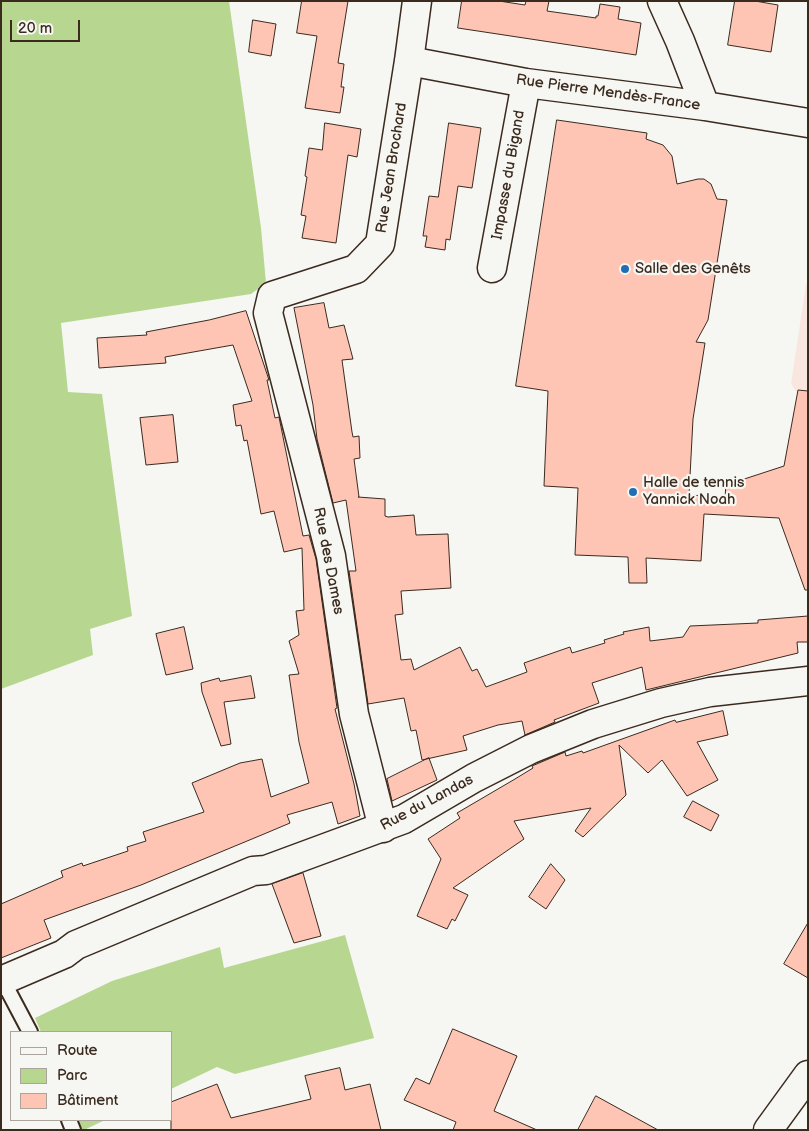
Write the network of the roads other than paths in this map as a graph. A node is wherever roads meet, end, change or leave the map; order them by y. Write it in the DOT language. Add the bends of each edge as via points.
graph roads {
  1 [pos="416,1"];
  2 [pos="662,1"];
  3 [pos="409,61"];
  4 [pos="526,83"];
  5 [pos="706,106"];
  6 [pos="808,123"];
  7 [pos="492,268"];
  8 [pos="272,296"];
  9 [pos="808,681"];
  10 [pos="383,828"];
  11 [pos="2,981"];
  12 [pos="29,1031"];
  13 [pos="808,1075"];
  14 [pos="768,1130"];
  1 -- 3 [label="street, Rue Jean Brochard"];
  2 -- 5 [label="street"];
  3 -- 4 [label="street, Rue Pierre Mendès-France"];
  3 -- 8 [label="street, Rue Jean Brochard" via="380,244 356,270"];
  4 -- 5 [label="street, Rue Pierre Mendès-France"];
  4 -- 7 [label="street, Impasse du Bigand"];
  5 -- 6 [label="street, Rue Pierre Mendès-France"];
  8 -- 10 [label="street, Rue des Dames" via="268,313 330,556 354,714"];
  9 -- 10 [label="street, Rue du Landas" via="710,692 661,702 593,724 531,749"];
  10 -- 11 [label="street, Rue du Landas" via="266,870 254,871 76,945 64,954"];
  11 -- 12 [label="lane"];
  13 -- 14 [label="street"];
}
